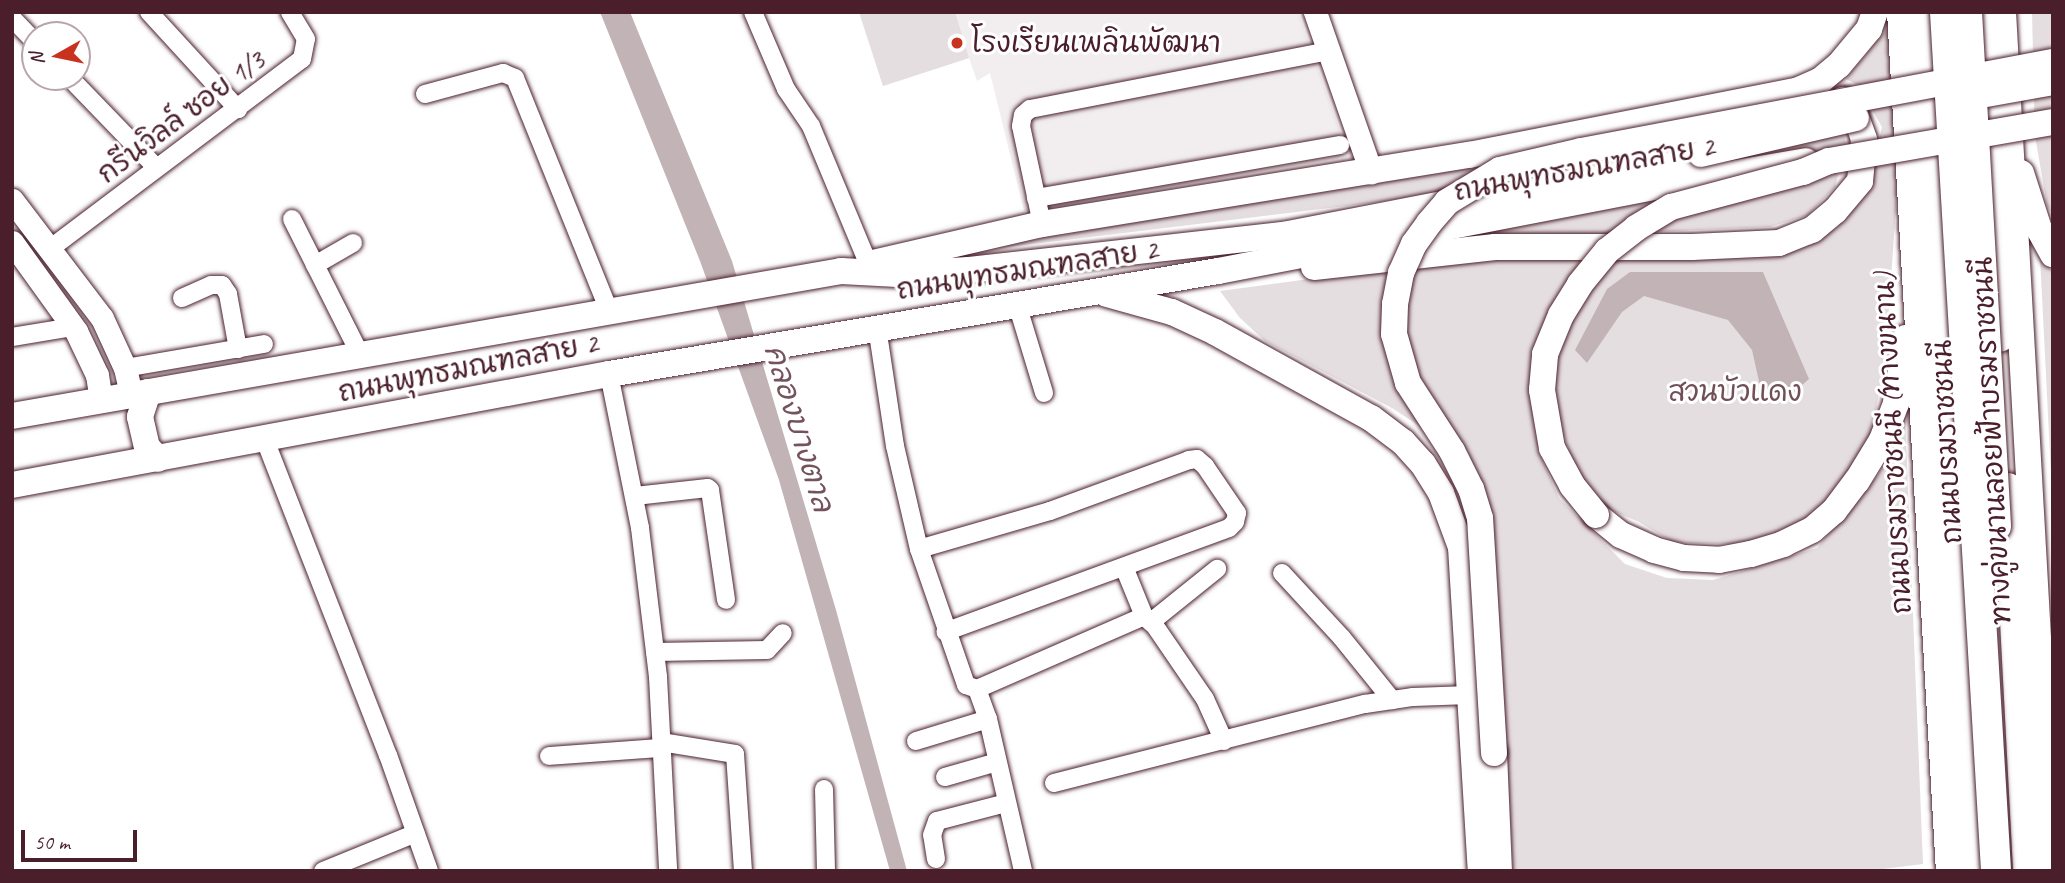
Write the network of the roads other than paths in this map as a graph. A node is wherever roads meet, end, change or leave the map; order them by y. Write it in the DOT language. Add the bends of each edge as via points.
graph roads {
  1 [pos="149,12"];
  2 [pos="290,12"];
  3 [pos="753,12"];
  4 [pos="1315,12"];
  5 [pos="1875,12"];
  6 [pos="1900,12"];
  7 [pos="1924,12"];
  8 [pos="1945,12"];
  9 [pos="1967,12"];
  10 [pos="1984,12"];
  11 [pos="2003,12"];
  12 [pos="1329,51"];
  13 [pos="2053,62"];
  14 [pos="2053,82"];
  15 [pos="1799,90"];
  16 [pos="83,91"];
  17 [pos="425,94"];
  18 [pos="238,109"];
  19 [pos="2053,122"];
  20 [pos="2010,138"];
  21 [pos="1340,145"];
  22 [pos="1829,161"];
  23 [pos="156,167"];
  24 [pos="1371,172"];
  25 [pos="12,200"];
  26 [pos="1039,211"];
  27 [pos="292,219"];
  28 [pos="1912,231"];
  29 [pos="12,242"];
  30 [pos="353,243"];
  31 [pos="51,248"];
  32 [pos="2053,254"];
  33 [pos="28,265"];
  34 [pos="315,265"];
  35 [pos="869,265"];
  36 [pos="841,271"];
  37 [pos="1218,271"];
  38 [pos="1091,291"];
  39 [pos="182,298"];
  40 [pos="1017,303"];
  41 [pos="609,311"];
  42 [pos="73,327"];
  43 [pos="877,327"];
  44 [pos="12,337"];
  45 [pos="264,344"];
  46 [pos="238,349"];
  47 [pos="361,356"];
  48 [pos="125,368"];
  49 [pos="608,373"];
  50 [pos="1044,393"];
  51 [pos="139,394"];
  52 [pos="101,400"];
  53 [pos="12,416"];
  54 [pos="265,440"];
  55 [pos="158,459"];
  56 [pos="12,485"];
  57 [pos="635,496"];
  58 [pos="919,549"];
  59 [pos="1124,568"];
  60 [pos="1217,569"];
  61 [pos="1282,573"];
  62 [pos="726,600"];
  63 [pos="1148,619"];
  64 [pos="945,632"];
  65 [pos="783,633"];
  66 [pos="655,652"];
  67 [pos="977,689"];
  68 [pos="1471,695"];
  69 [pos="1392,700"];
  70 [pos="988,719"];
  71 [pos="916,741"];
  72 [pos="1224,741"];
  73 [pos="661,745"];
  74 [pos="549,756"];
  75 [pos="997,762"];
  76 [pos="945,777"];
  77 [pos="1054,783"];
  78 [pos="824,789"];
  79 [pos="1006,803"];
  80 [pos="416,833"];
  81 [pos="936,859"];
  82 [pos="323,871"];
  83 [pos="429,871"];
  84 [pos="668,871"];
  85 [pos="743,871"];
  86 [pos="825,871"];
  87 [pos="1023,871"];
  88 [pos="1481,871"];
  89 [pos="1499,871"];
  90 [pos="1949,871"];
  91 [pos="1970,871"];
  92 [pos="1996,871"];
  93 [pos="2016,871"];
  94 [pos="2028,871"];
  95 [pos="2051,871"];
  1 -- 18 [label="street"];
  2 -- 18 [label="street, กรีนวิลล์ ซอย 1/3" via="304,33 305,54"];
  3 -- 35 [label="street" via="786,89 811,126"];
  4 -- 12 [label="street"];
  5 -- 15 [label="main road" via="1869,29 1839,65"];
  6 -- 28 [label="main road, ถนนบรมราชชนนี (ทางขนาน)"];
  7 -- 91 [label="main road, ถนนบรมราชชนนี"];
  8 -- 92 [label="main road, ทางคู่ขนานลอยฟ้าบรมราชชนนี, bridge"];
  9 -- 93 [label="main road, ทางคู่ขนานลอยฟ้าบรมราชชนนี, bridge"];
  10 -- 94 [label="main road, ถนนบรมราชชนนี"];
  11 -- 20 [label="main road"];
  12 -- 24 [label="street"];
  12 -- 26 [label="street" via="1030,109 1021,126"];
  13 -- 89 [label="main road, bridge" via="1500,170 1447,202 1414,244 1401,273 1394,334 1408,383 1452,451 1480,518"];
  14 -- 36 [label="main road, ถนนพุทธมณฑลสาย 2, bridge" via="1283,235 969,270"];
  15 -- 24 [label="main road"];
  15 -- 37 [label="main road" via="1823,89 1853,108 1864,139 1863,166 1860,181 1835,211 1812,230 1779,243 1495,247 1351,265"];
  16 -- 23 [label="street"];
  17 -- 41 [label="street" via="503,73 515,78"];
  18 -- 23 [label="street, กรีนวิลล์ ซอย 1/3"];
  19 -- 22 [label="main road, ถนนพุทธมณฑลสาย 2, bridge"];
  20 -- 32 [label="main road" via="2039,229"];
  20 -- 95 [label="main road"];
  21 -- 26 [label="street"];
  22 -- 28 [label="main road, bridge" via="1803,173 1671,207 1607,251 1580,284 1545,354 1542,390 1552,449 1596,515 1621,536 1654,550 1719,560 1783,544 1812,530 1834,511 1882,440 1896,402 1906,352"];
  22 -- 37 [label="main road, ถนนพุทธมณฑลสาย 2" via="1802,161"];
  23 -- 31 [label="street, กรีนวิลล์ ซอย 1/3"];
  24 -- 26 [label="main road"];
  25 -- 31 [label="street"];
  26 -- 35 [label="main road"];
  27 -- 34 [label="street"];
  28 -- 90 [label="main road, ถนนบรมราชชนนี (ทางขนาน)"];
  29 -- 33 [label="street"];
  30 -- 34 [label="street"];
  31 -- 33 [label="street"];
  31 -- 48 [label="street" via="102,318"];
  33 -- 42 [label="street"];
  34 -- 47 [label="street"];
  35 -- 36 [label="main road"];
  36 -- 41 [label="main road, ถนนพุทธมณฑลสาย 2"];
  37 -- 38 [label="main road, ถนนพุทธมณฑลสาย 2"];
  38 -- 40 [label="main road, ถนนพุทธมณฑลสาย 2"];
  38 -- 68 [label="main road" via="1130,298 1215,332 1371,418 1409,449 1441,493 1461,547"];
  39 -- 46 [label="street" via="222,285 228,294"];
  40 -- 43 [label="main road, ถนนพุทธมณฑลสาย 2"];
  40 -- 50 [label="street"];
  41 -- 47 [label="main road, ถนนพุทธมณฑลสาย 2"];
  42 -- 44 [label="street"];
  42 -- 52 [label="street" via="97,376"];
  43 -- 49 [label="main road, ถนนพุทธมณฑลสาย 2"];
  43 -- 58 [label="street" via="895,446"];
  45 -- 46 [label="street"];
  46 -- 48 [label="street"];
  47 -- 51 [label="main road, ถนนพุทธมณฑลสาย 2"];
  48 -- 51 [label="street"];
  49 -- 54 [label="main road, ถนนพุทธมณฑลสาย 2"];
  49 -- 57 [label="street"];
  51 -- 52 [label="main road, ถนนพุทธมณฑลสาย 2"];
  51 -- 55 [label="main road" via="147,447"];
  52 -- 53 [label="main road, ถนนพุทธมณฑลสาย 2"];
  54 -- 55 [label="main road, ถนนพุทธมณฑลสาย 2"];
  54 -- 80 [label="street"];
  55 -- 56 [label="main road, ถนนพุทธมณฑลสาย 2"];
  57 -- 62 [label="street" via="710,490"];
  57 -- 66 [label="street"];
  58 -- 59 [label="street" via="1050,511 1197,459 1237,513 1235,522"];
  58 -- 64 [label="street"];
  59 -- 63 [label="street"];
  59 -- 64 [label="street"];
  60 -- 63 [label="street"];
  61 -- 69 [label="street"];
  63 -- 67 [label="street"];
  63 -- 72 [label="street" via="1205,699"];
  64 -- 67 [label="street" via="966,685"];
  65 -- 66 [label="street" via="767,650"];
  66 -- 73 [label="street"];
  67 -- 70 [label="street"];
  68 -- 69 [label="street"];
  68 -- 88 [label="main road"];
  69 -- 72 [label="street"];
  70 -- 71 [label="street"];
  70 -- 75 [label="street"];
  72 -- 77 [label="street"];
  73 -- 74 [label="street"];
  73 -- 84 [label="street"];
  73 -- 85 [label="street" via="735,754"];
  75 -- 76 [label="street"];
  75 -- 79 [label="street"];
  78 -- 86 [label="street"];
  79 -- 81 [label="street" via="937,821 932,835"];
  79 -- 87 [label="street"];
  80 -- 82 [label="street"];
  80 -- 83 [label="street"];
}
